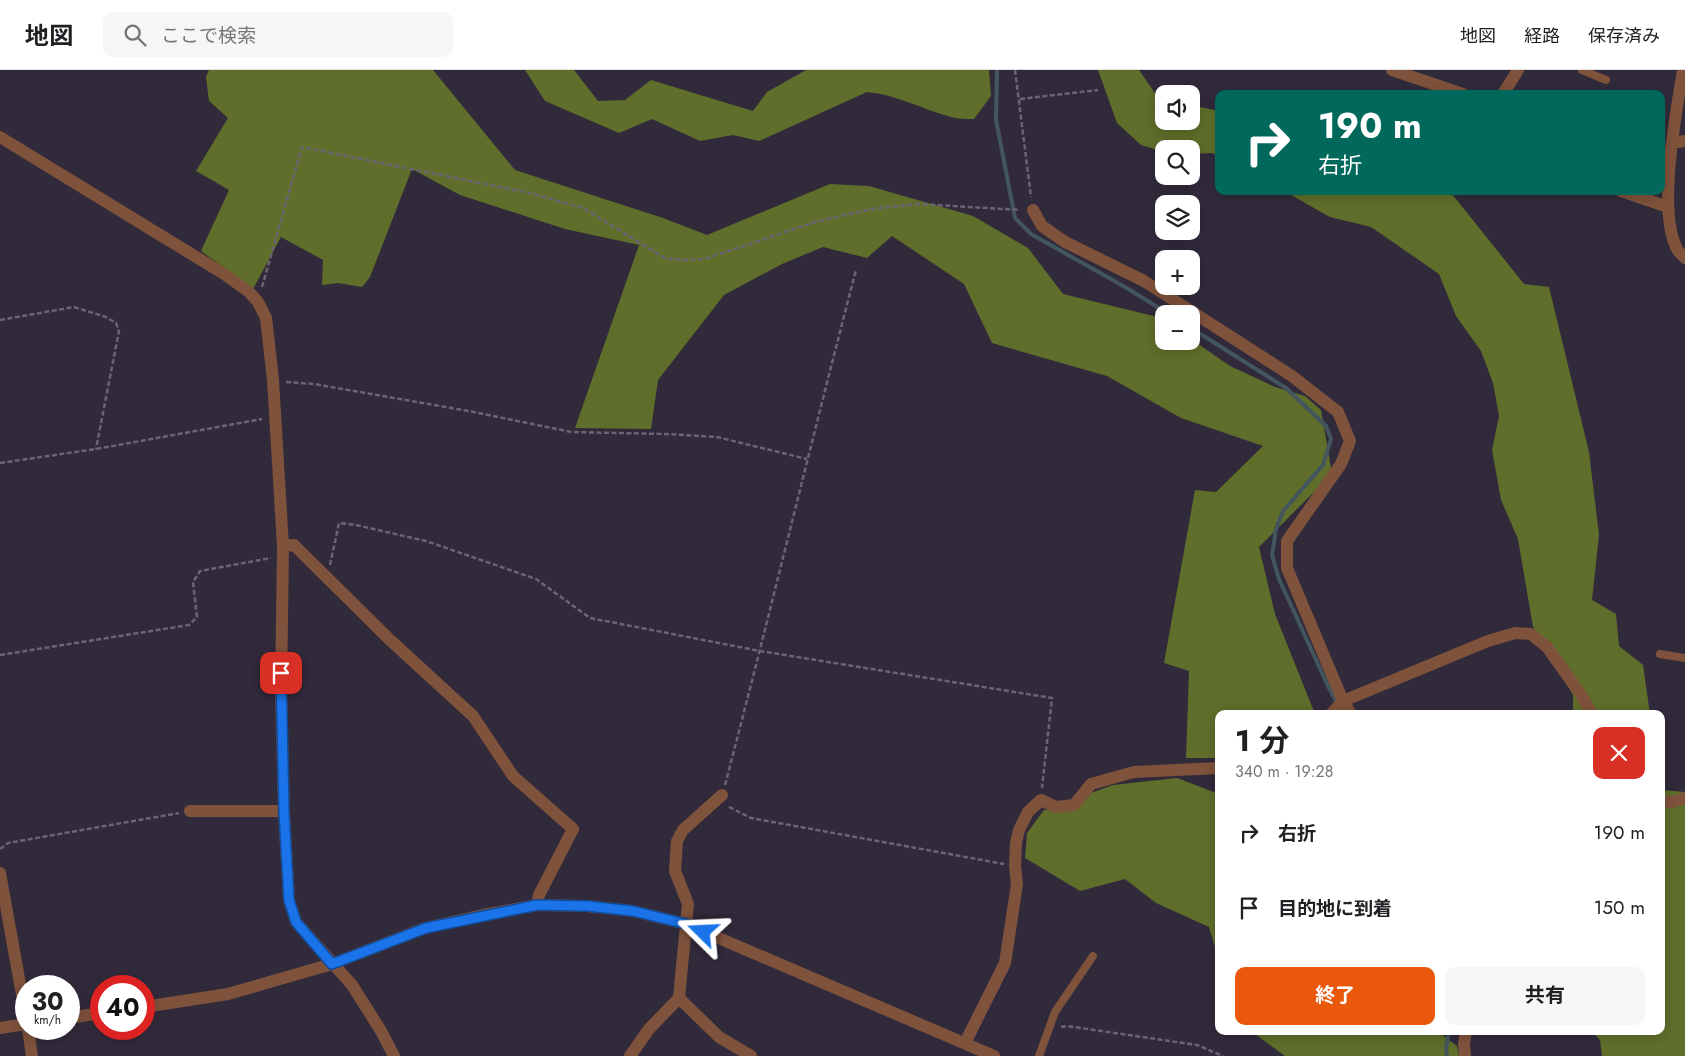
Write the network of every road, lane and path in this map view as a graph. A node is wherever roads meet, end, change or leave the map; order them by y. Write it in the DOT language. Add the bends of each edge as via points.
graph roads {
  1 [pos="1015,70"];
  2 [pos="1392,70"];
  3 [pos="1518,70"];
  4 [pos="1582,70"];
  5 [pos="1683,70"];
  6 [pos="1606,80"];
  7 [pos="1098,90"];
  8 [pos="1451,90"];
  9 [pos="1506,90"];
  10 [pos="1020,99"];
  11 [pos="0,137"];
  12 [pos="1685,141"];
  13 [pos="1672,143"];
  14 [pos="1633,195"];
  15 [pos="1668,207"];
  16 [pos="1033,210"];
  17 [pos="1685,258"];
  18 [pos="856,270"];
  19 [pos="258,302"];
  20 [pos="0,320"];
  21 [pos="273,380"];
  22 [pos="275,417"];
  23 [pos="96,449"];
  24 [pos="807,459"];
  25 [pos="0,463"];
  26 [pos="282,551"];
  27 [pos="323,574"];
  28 [pos="760,651"];
  29 [pos="1660,654"];
  30 [pos="0,655"];
  31 [pos="1685,658"];
  32 [pos="1343,701"];
  33 [pos="1335,710"];
  34 [pos="1349,710"];
  35 [pos="1590,710"];
  36 [pos="1215,768"];
  37 [pos="719,798"];
  38 [pos="1685,798"];
  39 [pos="1041,800"];
  40 [pos="1665,801"];
  41 [pos="190,811"];
  42 [pos="284,812"];
  43 [pos="0,848"];
  44 [pos="1015,866"];
  45 [pos="0,873"];
  46 [pos="537,905"];
  47 [pos="686,924"];
  48 [pos="1093,956"];
  49 [pos="332,964"];
  50 [pos="18,975"];
  51 [pos="679,998"];
  52 [pos="155,1005"];
  53 [pos="15,1026"];
  54 [pos="0,1028"];
  55 [pos="1048,1029"];
  56 [pos="1465,1035"];
  57 [pos="30,1040"];
  58 [pos="965,1043"];
  59 [pos="32,1056"];
  60 [pos="394,1056"];
  61 [pos="630,1056"];
  62 [pos="751,1056"];
  63 [pos="994,1056"];
  64 [pos="1039,1056"];
  65 [pos="1223,1056"];
  66 [pos="1465,1056"];
  1 -- 10 [label="path"];
  2 -- 8 [label="street"];
  3 -- 9 [label="street"];
  4 -- 6 [label="lane"];
  5 -- 13 [label="street"];
  7 -- 10 [label="path"];
  10 -- 16 [label="path"];
  11 -- 19 [label="street" via="224,274"];
  12 -- 13 [label="street"];
  13 -- 15 [label="street"];
  14 -- 15 [label="street"];
  15 -- 17 [label="street" via="1672,233 1678,250"];
  16 -- 19 [label="path" via="918,204 871,209 815,222 705,259 682,260 665,258 583,208 530,193 302,148"];
  16 -- 32 [label="street" via="1042,226 1065,242 1144,281 1292,376 1338,412 1350,441 1341,464 1288,541 1287,568"];
  18 -- 24 [label="path"];
  19 -- 21 [label="street" via="266,318"];
  20 -- 23 [label="path" via="74,307 116,323 119,331"];
  21 -- 22 [label="street"];
  21 -- 24 [label="path" via="314,384 571,432 717,437"];
  22 -- 23 [label="path"];
  22 -- 26 [label="street"];
  23 -- 25 [label="path"];
  24 -- 28 [label="path"];
  26 -- 27 [label="street" via="294,545"];
  26 -- 30 [label="path" via="200,571 193,582 198,617 189,625"];
  26 -- 42 [label="street"];
  27 -- 28 [label="path" via="331,564 339,523 356,525 426,542 536,579 590,618"];
  27 -- 46 [label="street" via="389,640 473,716 514,776 573,830 539,895"];
  28 -- 37 [label="path"];
  28 -- 39 [label="path" via="1052,698"];
  29 -- 31 [label="lane"];
  32 -- 33 [label="street"];
  32 -- 34 [label="street"];
  32 -- 35 [label="street" via="1488,640 1515,633 1531,634 1547,647"];
  36 -- 39 [label="street" via="1134,772 1091,784 1074,805 1056,807"];
  37 -- 44 [label="path" via="751,818"];
  37 -- 47 [label="street" via="684,830 677,841 675,871 688,904"];
  38 -- 40 [label="street"];
  39 -- 44 [label="street" via="1028,812 1019,830"];
  41 -- 42 [label="street"];
  41 -- 43 [label="path" via="8,843"];
  42 -- 49 [label="street" via="289,900 296,922"];
  44 -- 58 [label="street" via="1017,884 1005,963"];
  45 -- 50 [label="street"];
  46 -- 47 [label="street" via="633,911"];
  46 -- 49 [label="street" via="426,928"];
  47 -- 51 [label="street"];
  47 -- 58 [label="street"];
  48 -- 55 [label="lane" via="1055,1012"];
  49 -- 52 [label="street" via="228,994"];
  49 -- 60 [label="street" via="352,985"];
  51 -- 61 [label="street" via="649,1029"];
  51 -- 62 [label="street" via="720,1037"];
  53 -- 54 [label="street"];
  55 -- 64 [label="lane"];
  55 -- 65 [label="path" via="1067,1026 1118,1032 1197,1045"];
  56 -- 66 [label="street"];
  57 -- 59 [label="street"];
  58 -- 63 [label="street"];
}
